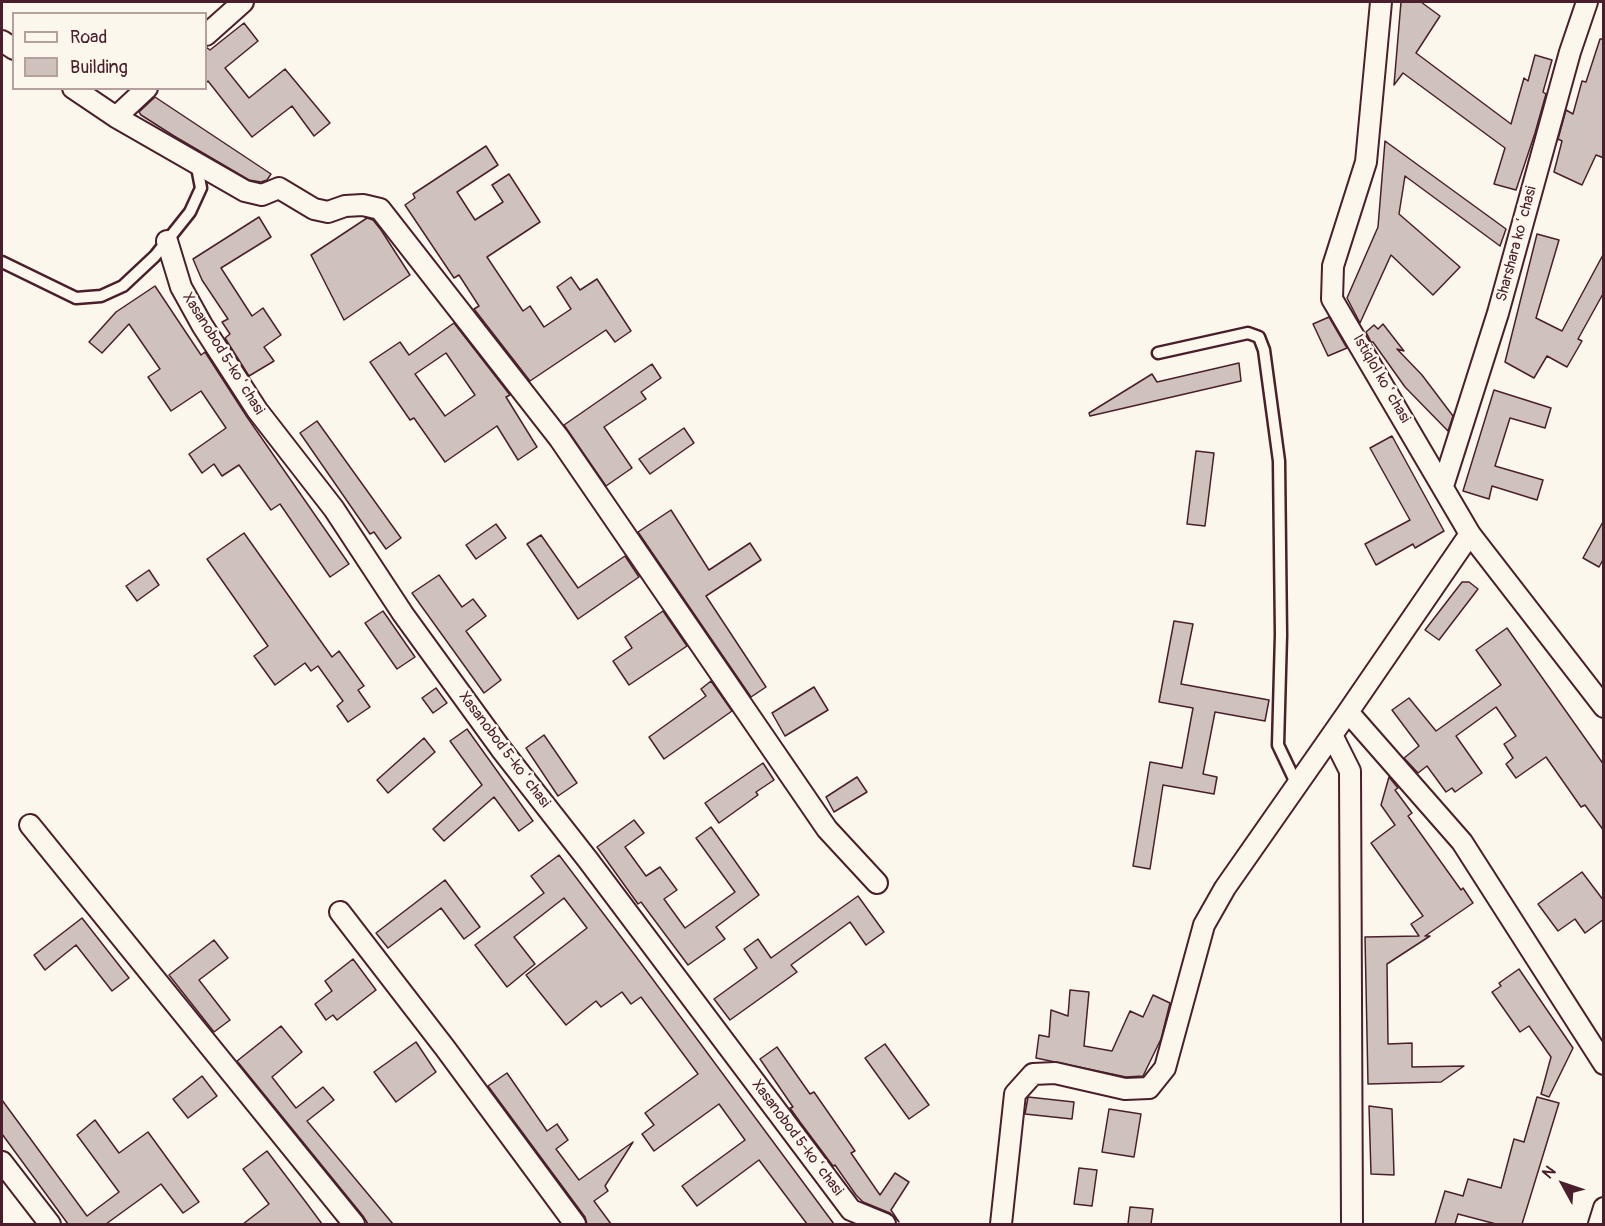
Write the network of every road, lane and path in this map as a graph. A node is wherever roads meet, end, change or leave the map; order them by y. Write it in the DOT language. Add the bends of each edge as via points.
graph roads {
  1 [pos="243,2"];
  2 [pos="1381,2"];
  3 [pos="1587,2"];
  4 [pos="207,34"];
  5 [pos="77,90"];
  6 [pos="145,90"];
  7 [pos="116,117"];
  8 [pos="196,161"];
  9 [pos="167,241"];
  10 [pos="2,261"];
  11 [pos="1158,353"];
  12 [pos="1443,486"];
  13 [pos="1470,534"];
  14 [pos="1604,707"];
  15 [pos="1348,712"];
  16 [pos="1332,735"];
  17 [pos="1297,785"];
  18 [pos="30,825"];
  19 [pos="877,883"];
  20 [pos="340,912"];
  21 [pos="1604,1064"];
  22 [pos="2,1162"];
  23 [pos="1604,1208"];
  24 [pos="50,1224"];
  25 [pos="354,1224"];
  26 [pos="575,1224"];
  27 [pos="885,1224"];
  28 [pos="1001,1224"];
  29 [pos="1353,1224"];
  30 [pos="1599,1224"];
  1 -- 4 [label="street"];
  2 -- 12 [label="street, Istiqlol koʻchasi" via="1366,162 1333,266 1332,299"];
  3 -- 12 [label="street, Sharshara koʻchasi" via="1498,313"];
  5 -- 7 [label="street"];
  6 -- 7 [label="street"];
  7 -- 8 [label="street"];
  8 -- 9 [label="lane" via="201,188 190,212"];
  8 -- 19 [label="street" via="245,191 262,195 279,188 314,209 328,212 345,206 380,209 559,438 827,829"];
  9 -- 10 [label="lane" via="123,286 101,296 76,298"];
  9 -- 27 [label="street, Xasanobod 5-koʻchasi" via="181,287 202,325 256,410 334,509 403,614 851,1210"];
  11 -- 17 [label="lane" via="1248,333 1259,337 1264,350 1279,461 1278,745"];
  12 -- 13 [label="street, Istiqlol koʻchasi"];
  13 -- 14 [label="street, Istiqlol koʻchasi"];
  13 -- 15 [label="street"];
  15 -- 16 [label="street"];
  15 -- 21 [label="street" via="1462,842"];
  16 -- 17 [label="street"];
  16 -- 29 [label="street" via="1350,771"];
  17 -- 28 [label="street" via="1204,925 1165,1068 1149,1088 1125,1089 1041,1073 1033,1074 1015,1094"];
  18 -- 25 [label="street"];
  20 -- 26 [label="street"];
  22 -- 24 [label="street"];
  23 -- 30 [label="street"];
}
